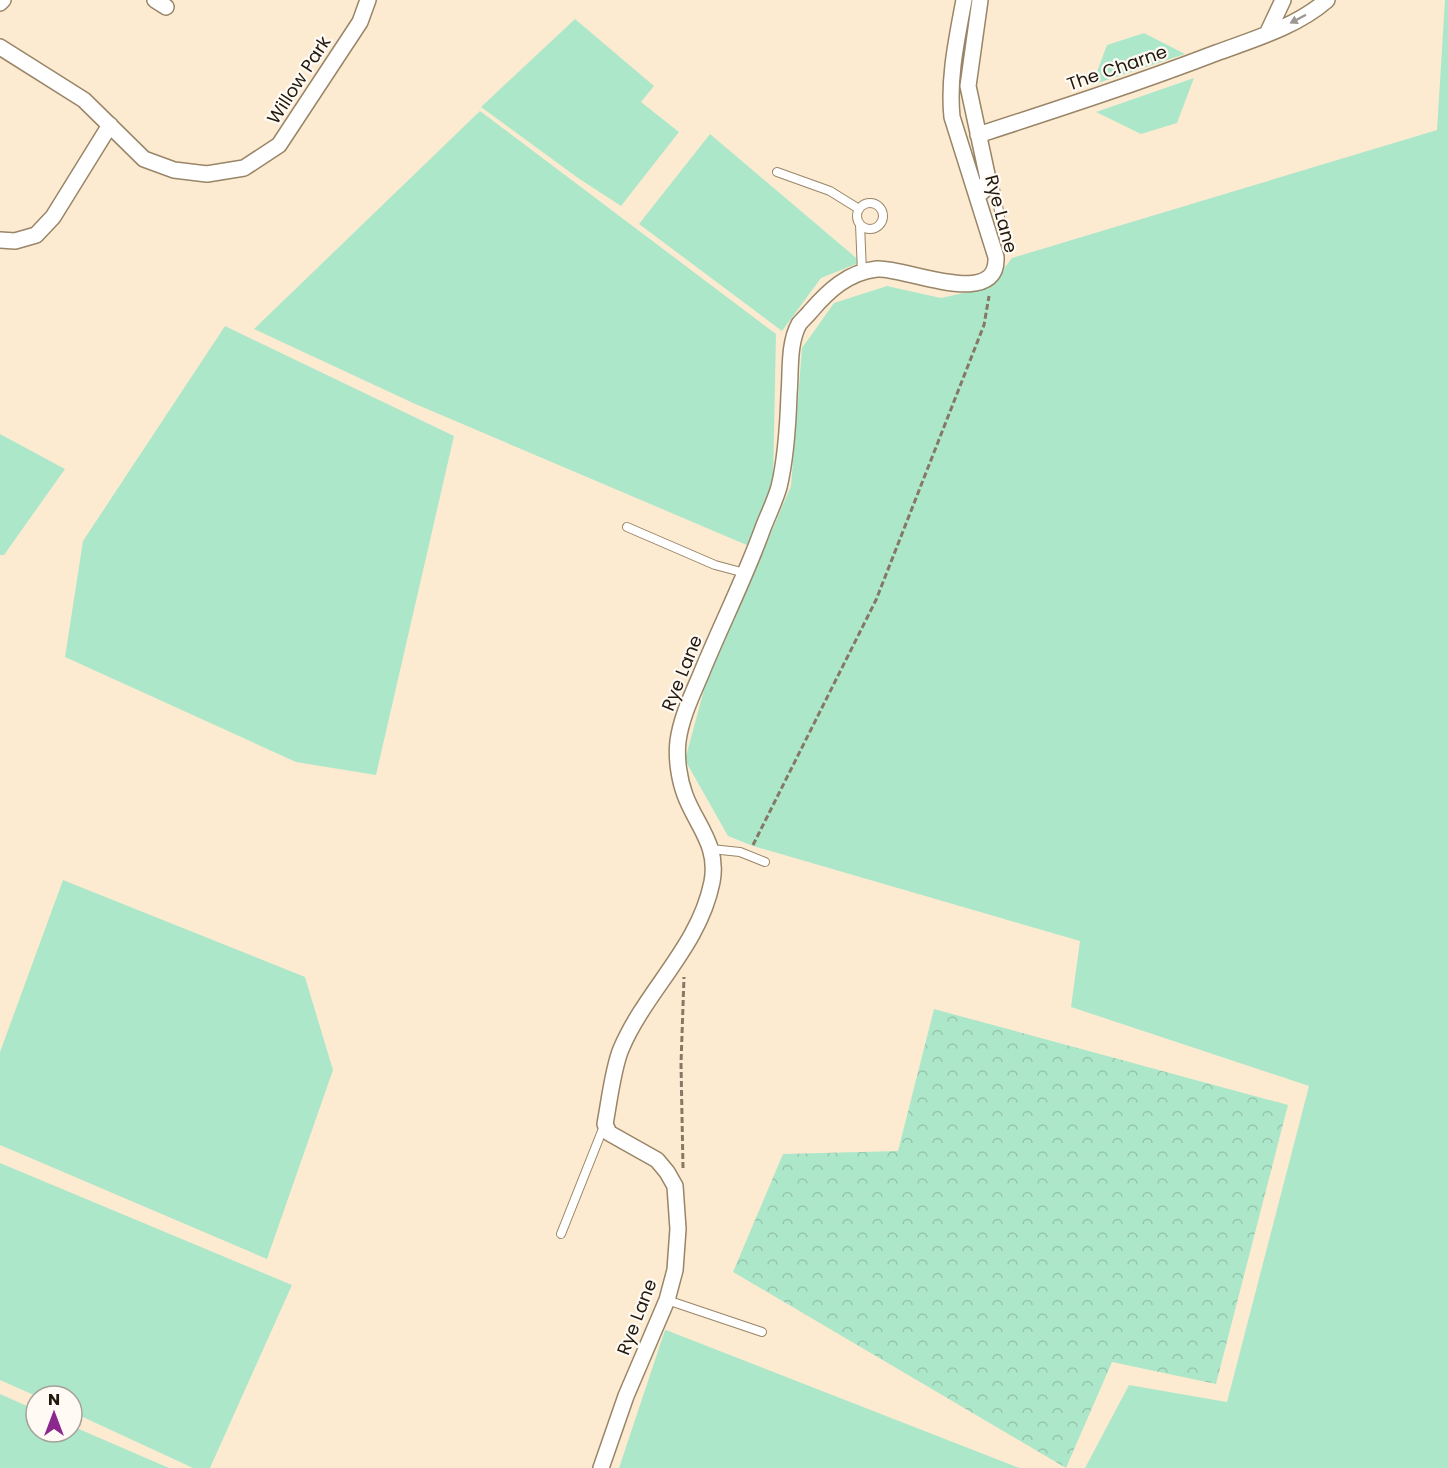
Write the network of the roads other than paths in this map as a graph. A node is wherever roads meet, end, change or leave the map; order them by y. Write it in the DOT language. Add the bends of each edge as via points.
graph roads {
  1 [pos="368,0"];
  2 [pos="964,0"];
  3 [pos="980,0"];
  4 [pos="1283,0"];
  5 [pos="1327,0"];
  6 [pos="1268,34"];
  7 [pos="0,47"];
  8 [pos="110,125"];
  9 [pos="978,135"];
  10 [pos="777,172"];
  11 [pos="988,179"];
  12 [pos="977,196"];
  13 [pos="859,209"];
  14 [pos="860,224"];
  15 [pos="0,240"];
  16 [pos="1004,240"];
  17 [pos="862,272"];
  18 [pos="627,527"];
  19 [pos="747,573"];
  20 [pos="711,849"];
  21 [pos="765,862"];
  22 [pos="605,1124"];
  23 [pos="561,1234"];
  24 [pos="667,1300"];
  25 [pos="762,1332"];
  26 [pos="601,1468"];
  1 -- 8 [label="street, Willow Park" via="360,22 279,145 244,168 207,174 174,170 144,159"];
  2 -- 12 [label="street, Rye Lane" via="955,46 951,101 954,124"];
  3 -- 9 [label="street" via="968,86"];
  4 -- 6 [label="street"];
  5 -- 6 [label="street, The Charne, one-way"];
  6 -- 9 [label="street, The Charne"];
  7 -- 8 [label="street, Willow Park" via="84,100"];
  8 -- 15 [label="street" via="53,217 36,235 15,241"];
  9 -- 11 [label="street"];
  10 -- 13 [label="lane" via="830,191"];
  11 -- 12 [label="street"];
  11 -- 16 [label="lane" via="995,188"];
  12 -- 17 [label="street, Rye Lane" via="996,257 989,276 973,284 951,283 892,269"];
  13 -- 14 [label="lane"];
  13 -- 14 [label="lane" via="873,203 882,216 876,227"];
  14 -- 17 [label="lane"];
  17 -- 19 [label="street, Rye Lane" via="845,279 825,295 799,325 792,347 778,487"];
  18 -- 19 [label="lane" via="715,564"];
  19 -- 20 [label="street, Rye Lane" via="690,701 678,744 686,796"];
  20 -- 21 [label="lane" via="740,852"];
  20 -- 22 [label="street, Rye Lane" via="712,879 704,908 684,950 646,1002 620,1051"];
  22 -- 23 [label="lane"];
  22 -- 24 [label="street, Rye Lane" via="609,1132 657,1160 675,1186 678,1229 675,1270"];
  24 -- 25 [label="lane"];
  24 -- 26 [label="street, Rye Lane" via="626,1396"];
}
